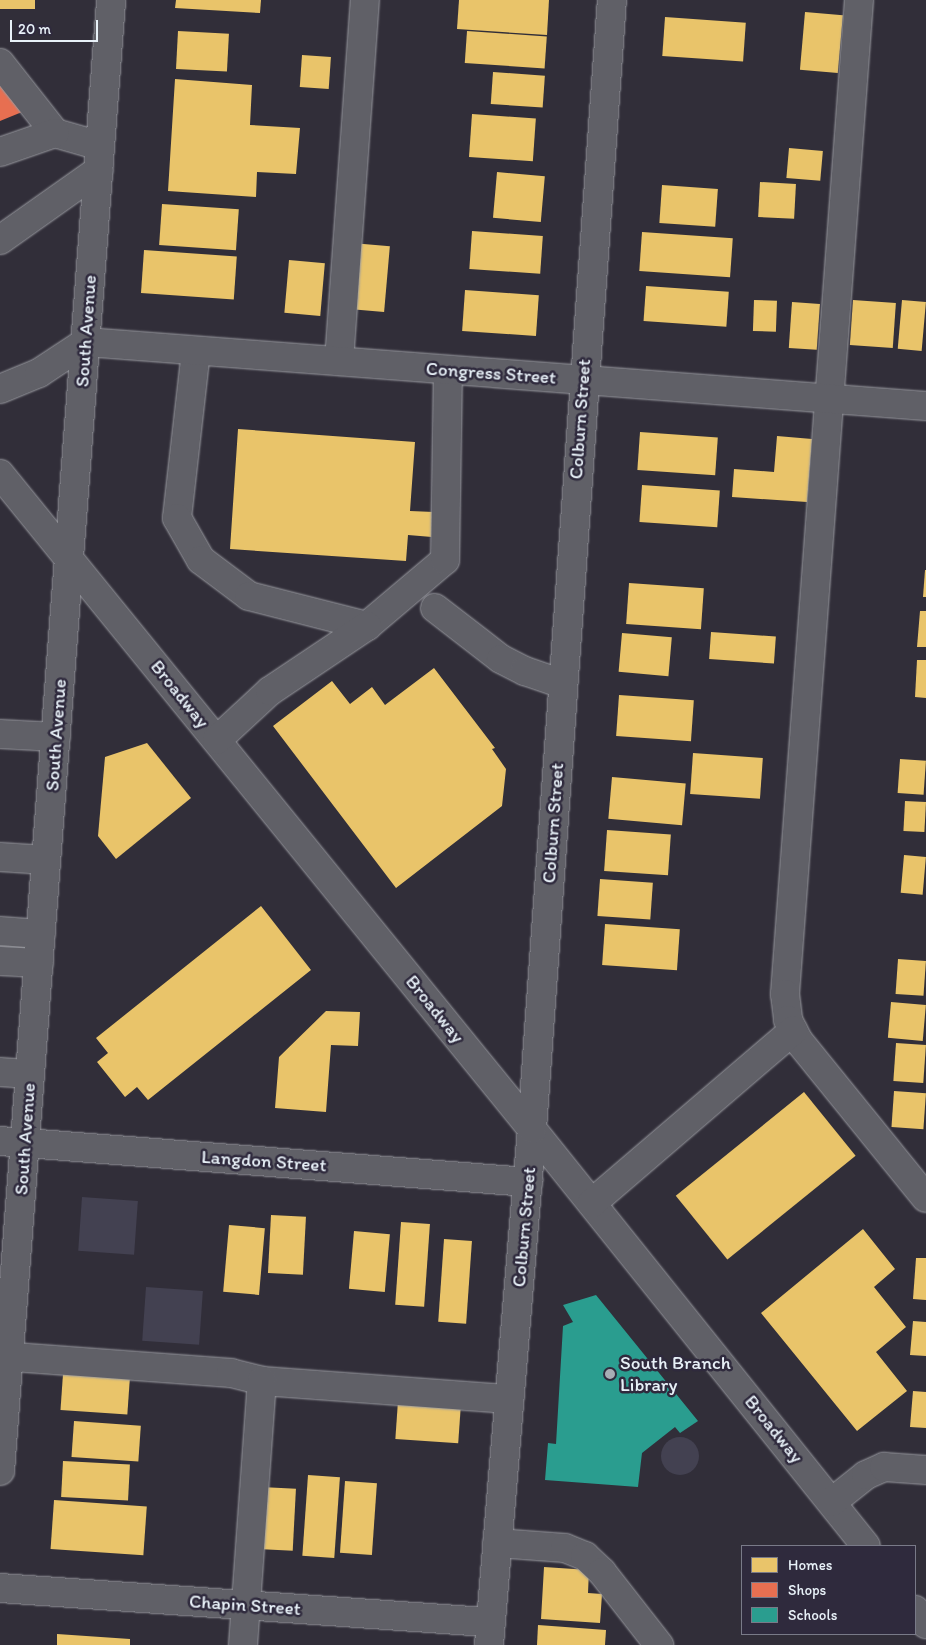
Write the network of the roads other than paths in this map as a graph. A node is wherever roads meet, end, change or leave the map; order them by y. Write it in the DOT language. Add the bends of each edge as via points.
graph roads {
  1 [pos="111,0"];
  2 [pos="365,0"];
  3 [pos="612,0"];
  4 [pos="859,0"];
  5 [pos="0,63"];
  6 [pos="55,133"];
  7 [pos="0,152"];
  8 [pos="99,158"];
  9 [pos="0,240"];
  10 [pos="86,342"];
  11 [pos="196,351"];
  12 [pos="339,361"];
  13 [pos="448,370"];
  14 [pos="583,380"];
  15 [pos="0,389"];
  16 [pos="829,398"];
  17 [pos="926,406"];
  18 [pos="0,474"];
  19 [pos="68,559"];
  20 [pos="435,608"];
  21 [pos="367,626"];
  22 [pos="562,684"];
  23 [pos="0,734"];
  24 [pos="56,737"];
  25 [pos="217,740"];
  26 [pos="0,856"];
  27 [pos="46,860"];
  28 [pos="0,931"];
  29 [pos="41,934"];
  30 [pos="0,960"];
  31 [pos="39,963"];
  32 [pos="793,1031"];
  33 [pos="0,1072"];
  34 [pos="30,1074"];
  35 [pos="532,1129"];
  36 [pos="12,1142"];
  37 [pos="528,1182"];
  38 [pos="926,1198"];
  39 [pos="592,1203"];
  40 [pos="4,1356"];
  41 [pos="262,1381"];
  42 [pos="510,1399"];
  43 [pos="926,1470"];
  44 [pos="0,1471"];
  45 [pos="832,1502"];
  46 [pos="498,1543"];
  47 [pos="865,1545"];
  48 [pos="0,1588"];
  49 [pos="246,1605"];
  50 [pos="916,1611"];
  51 [pos="926,1624"];
  52 [pos="490,1633"];
  53 [pos="243,1645"];
  54 [pos="660,1645"];
  1 -- 8 [label="street, South Avenue"];
  2 -- 12 [label="street"];
  3 -- 14 [label="street, Colburn Street"];
  4 -- 16 [label="street"];
  5 -- 6 [label="street"];
  6 -- 7 [label="street"];
  6 -- 8 [label="street"];
  8 -- 9 [label="street"];
  8 -- 10 [label="street, South Avenue"];
  10 -- 11 [label="street, Congress Street"];
  10 -- 15 [label="street" via="39,373"];
  10 -- 19 [label="street, South Avenue"];
  11 -- 12 [label="street, Congress Street"];
  11 -- 21 [label="street" via="177,518 201,560 249,596"];
  12 -- 13 [label="street, Congress Street"];
  13 -- 14 [label="street, Congress Street"];
  13 -- 21 [label="street" via="446,560"];
  14 -- 16 [label="street, Congress Street"];
  14 -- 22 [label="street, Colburn Street"];
  16 -- 17 [label="street, Congress Street"];
  16 -- 32 [label="street" via="784,994"];
  18 -- 19 [label="street, Broadway"];
  19 -- 24 [label="street, South Avenue"];
  19 -- 25 [label="street, Broadway"];
  20 -- 22 [label="street" via="501,659"];
  21 -- 25 [label="street" via="270,691"];
  22 -- 35 [label="street, Colburn Street"];
  23 -- 24 [label="street"];
  24 -- 27 [label="street, South Avenue"];
  25 -- 35 [label="street, Broadway"];
  26 -- 27 [label="street"];
  27 -- 29 [label="street, South Avenue"];
  28 -- 29 [label="street"];
  29 -- 31 [label="street, South Avenue"];
  30 -- 31 [label="street"];
  31 -- 34 [label="street, South Avenue"];
  32 -- 38 [label="street"];
  32 -- 39 [label="street"];
  33 -- 34 [label="street"];
  34 -- 36 [label="street, South Avenue"];
  35 -- 37 [label="street, Colburn Street"];
  35 -- 39 [label="street, Broadway"];
  36 -- 37 [label="street, Langdon Street"];
  36 -- 40 [label="street, South Avenue"];
  37 -- 42 [label="street, Colburn Street"];
  39 -- 45 [label="street, Broadway"];
  40 -- 41 [label="street" via="231,1373"];
  40 -- 44 [label="street, South Avenue"];
  41 -- 42 [label="street"];
  41 -- 49 [label="street"];
  42 -- 46 [label="street, Colburn Street"];
  43 -- 45 [label="street" via="884,1467 866,1475"];
  45 -- 47 [label="street, Broadway"];
  46 -- 52 [label="street, Colburn Street"];
  46 -- 54 [label="street" via="565,1548 585,1556 602,1572"];
  48 -- 49 [label="street, Chapin Street"];
  49 -- 52 [label="street, Chapin Street"];
  49 -- 53 [label="street"];
  50 -- 51 [label="street"];
}
